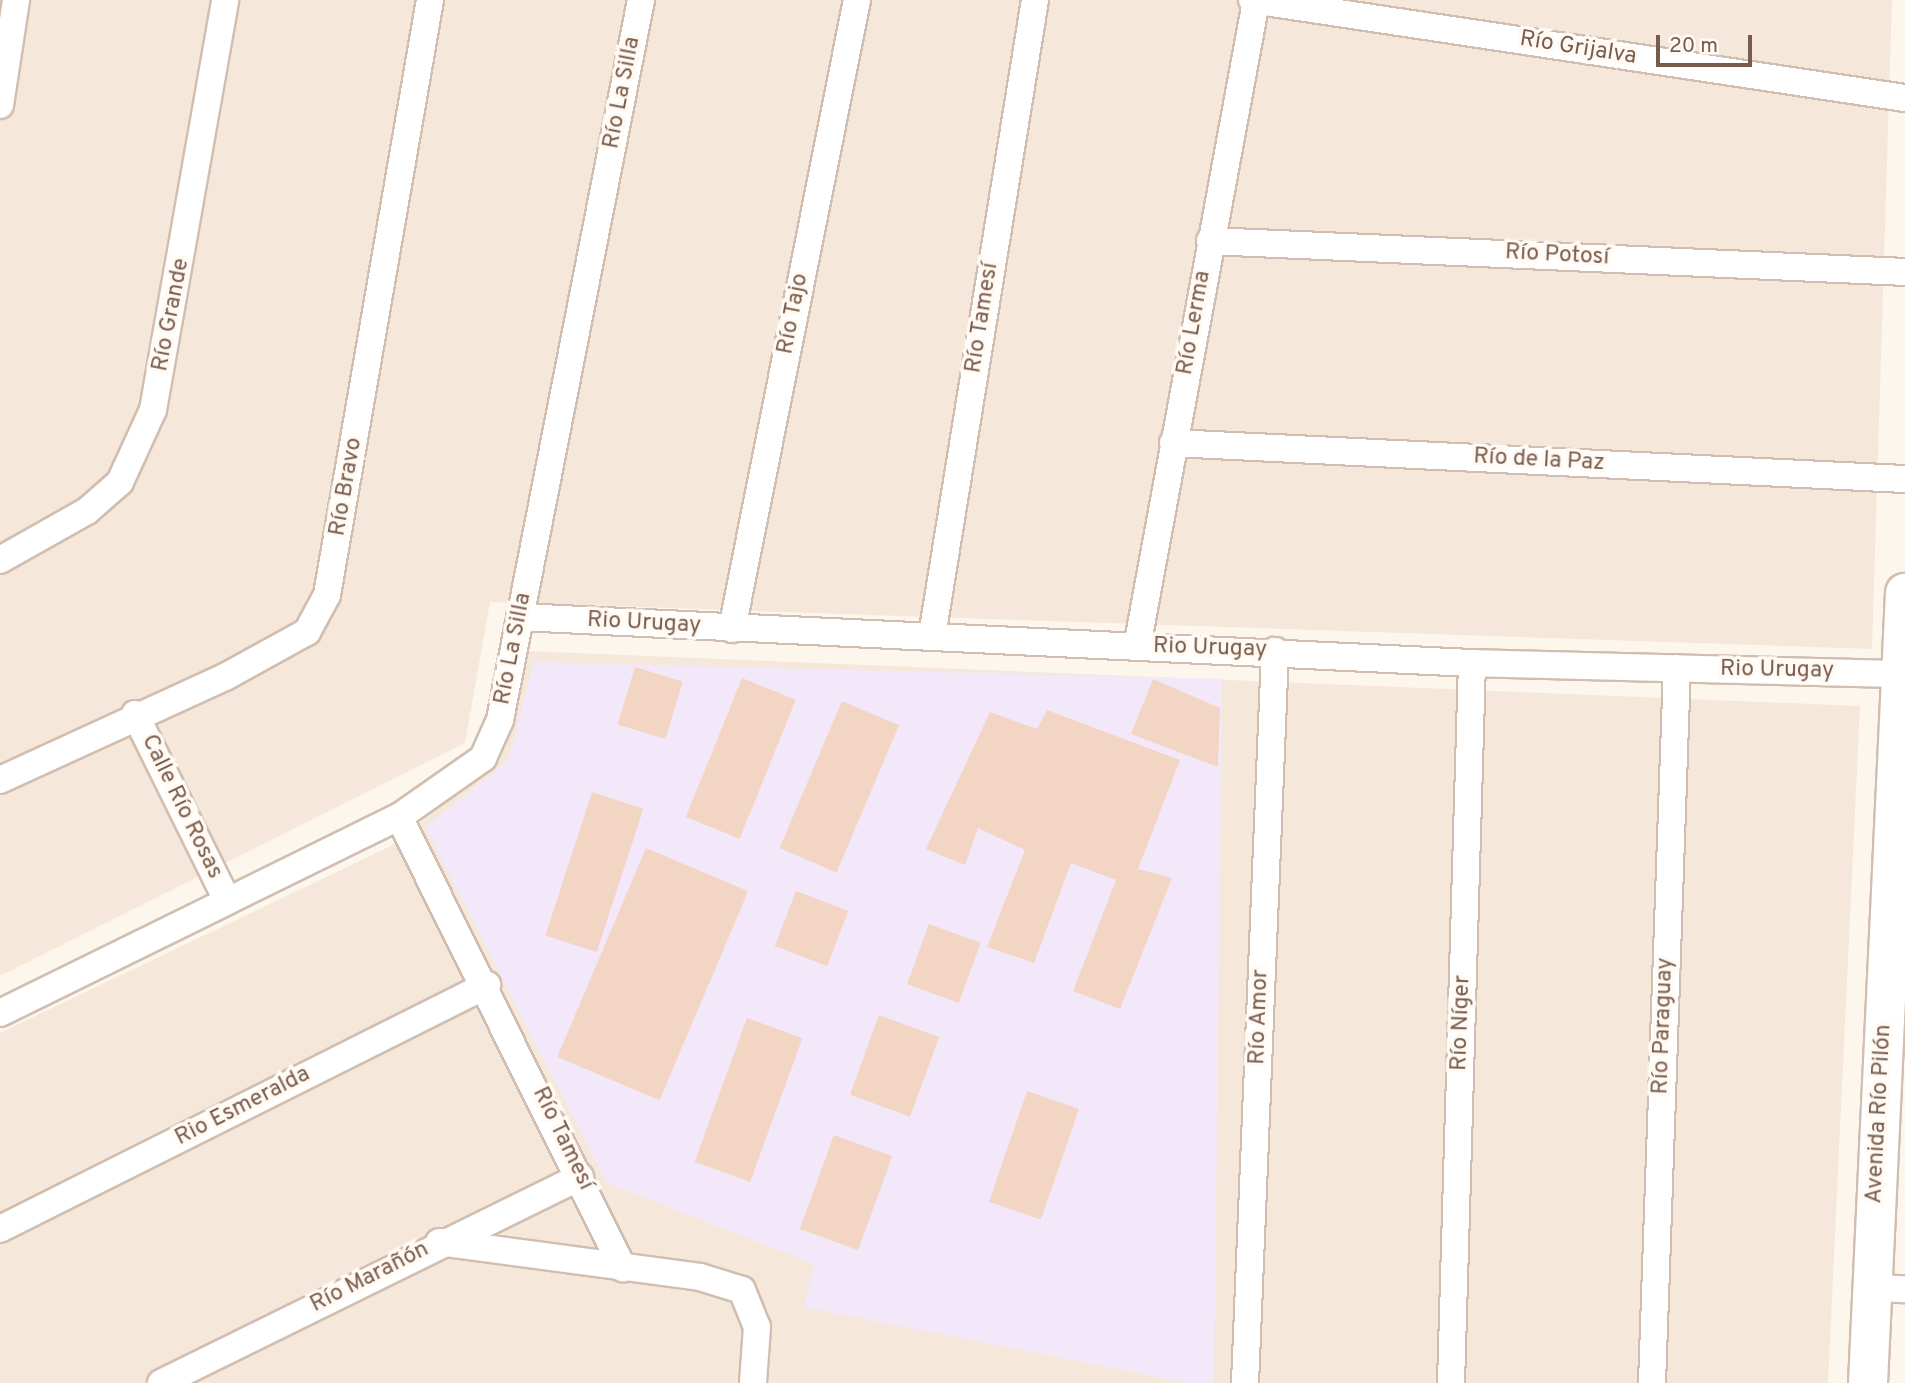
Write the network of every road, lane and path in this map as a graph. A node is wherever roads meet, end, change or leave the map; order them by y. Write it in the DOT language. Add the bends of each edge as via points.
graph roads {
  1 [pos="16,0"];
  2 [pos="225,0"];
  3 [pos="430,0"];
  4 [pos="641,0"];
  5 [pos="857,0"];
  6 [pos="1035,0"];
  7 [pos="1254,0"];
  8 [pos="1905,98"];
  9 [pos="0,105"];
  10 [pos="1210,241"];
  11 [pos="1905,272"];
  12 [pos="1173,443"];
  13 [pos="1905,480"];
  14 [pos="0,559"];
  15 [pos="1905,593"];
  16 [pos="520,617"];
  17 [pos="732,629"];
  18 [pos="932,636"];
  19 [pos="1137,647"];
  20 [pos="1275,651"];
  21 [pos="1472,663"];
  22 [pos="1676,668"];
  23 [pos="1901,674"];
  24 [pos="135,714"];
  25 [pos="0,780"];
  26 [pos="398,817"];
  27 [pos="226,900"];
  28 [pos="487,985"];
  29 [pos="0,1013"];
  30 [pos="580,1177"];
  31 [pos="0,1229"];
  32 [pos="439,1242"];
  33 [pos="623,1268"];
  34 [pos="1889,1289"];
  35 [pos="161,1383"];
  36 [pos="753,1383"];
  37 [pos="1245,1383"];
  38 [pos="1451,1383"];
  39 [pos="1652,1383"];
  40 [pos="1868,1383"];
  1 -- 9 [label="street"];
  2 -- 14 [label="street, Río Grande" via="153,410 120,482 87,511"];
  3 -- 24 [label="street, Río Bravo" via="327,596 307,632 268,656"];
  4 -- 16 [label="street, Río La Silla"];
  5 -- 17 [label="street, Río Tajo"];
  6 -- 18 [label="street, Río Tamesí"];
  7 -- 8 [label="street, Río Grijalva"];
  7 -- 10 [label="street, Río Lerma"];
  10 -- 11 [label="street, Río Potosí"];
  10 -- 12 [label="street, Río Lerma"];
  12 -- 13 [label="street, Río de la Paz"];
  12 -- 19 [label="street, Río Lerma"];
  15 -- 23 [label="main road, Avenida Río Pilón"];
  16 -- 17 [label="street, Rio Urugay"];
  16 -- 26 [label="street, Río La Silla" via="500,720 483,758"];
  17 -- 18 [label="street, Rio Urugay"];
  18 -- 19 [label="street, Rio Urugay"];
  19 -- 20 [label="street, Rio Urugay"];
  20 -- 21 [label="street, Rio Urugay"];
  20 -- 37 [label="street, Río Amor"];
  21 -- 22 [label="street, Rio Urugay"];
  21 -- 38 [label="street, Río Níger"];
  22 -- 23 [label="street, Rio Urugay"];
  22 -- 39 [label="street, Río Paraguay"];
  23 -- 34 [label="main road, Avenida Río Pilón"];
  24 -- 25 [label="street, Río Bravo"];
  24 -- 27 [label="street, Calle Río Rosas"];
  26 -- 27 [label="street, Río La Silla"];
  26 -- 28 [label="street, Río Tamesí"];
  27 -- 29 [label="street, Río La Silla"];
  28 -- 30 [label="street, Río Tamesí"];
  28 -- 31 [label="street, Rio Esmeralda"];
  30 -- 32 [label="street, Río Marañón"];
  30 -- 33 [label="street, Río Tamesí"];
  32 -- 33 [label="street"];
  32 -- 35 [label="street, Río Marañón"];
  33 -- 36 [label="street" via="700,1277 742,1290 757,1327"];
  34 -- 40 [label="main road, Avenida Río Pilón"];
}
